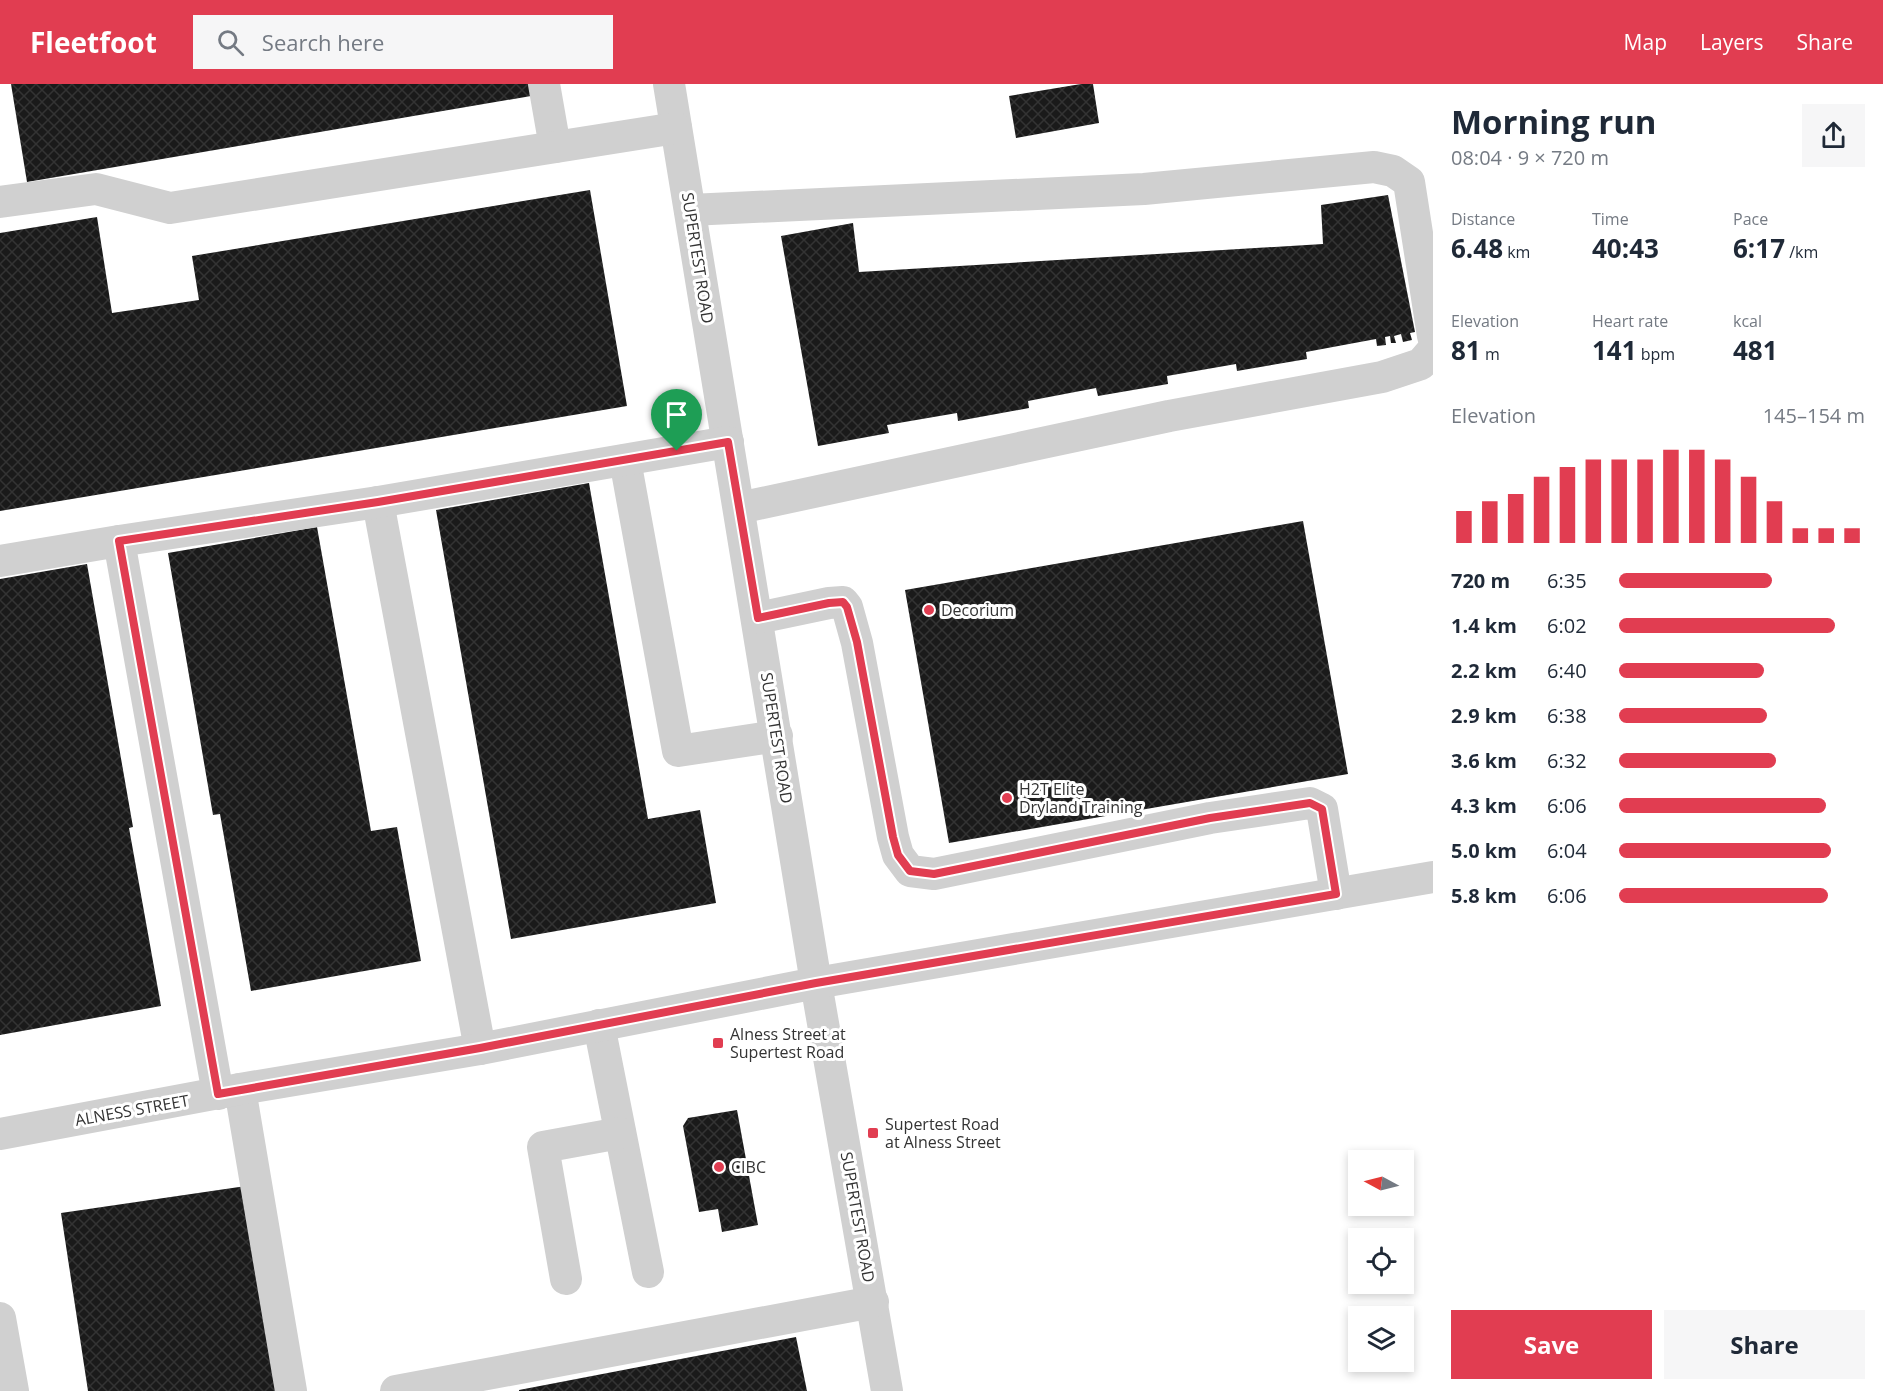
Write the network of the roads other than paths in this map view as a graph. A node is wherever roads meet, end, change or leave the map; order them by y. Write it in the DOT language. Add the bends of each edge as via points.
graph roads {
  1 [pos="544,84"];
  2 [pos="669,84"];
  3 [pos="676,128"];
  4 [pos="555,147"];
  5 [pos="0,202"];
  6 [pos="690,210"];
  7 [pos="1433,336"];
  8 [pos="1433,350"];
  9 [pos="728,442"];
  10 [pos="625,460"];
  11 [pos="378,502"];
  12 [pos="739,508"];
  13 [pos="119,541"];
  14 [pos="0,561"];
  15 [pos="758,618"];
  16 [pos="777,736"];
  17 [pos="1433,877"];
  18 [pos="1336,894"];
  19 [pos="816,983"];
  20 [pos="599,1025"];
  21 [pos="480,1048"];
  22 [pos="229,1091"];
  23 [pos="620,1133"];
  24 [pos="0,1134"];
  25 [pos="648,1272"];
  26 [pos="566,1279"];
  27 [pos="873,1302"];
  28 [pos="0,1318"];
  29 [pos="13,1391"];
  30 [pos="291,1391"];
  31 [pos="396,1391"];
  32 [pos="887,1391"];
  1 -- 4 [label="street"];
  2 -- 3 [label="street, SUPERTEST ROAD"];
  3 -- 4 [label="street"];
  3 -- 6 [label="street, SUPERTEST ROAD"];
  4 -- 5 [label="street" via="170,208 96,189"];
  6 -- 7 [label="street" via="1144,189 1374,167 1394,171 1409,182"];
  6 -- 9 [label="street, SUPERTEST ROAD"];
  8 -- 12 [label="street" via="1421,364 1382,377 1169,416"];
  9 -- 10 [label="street"];
  9 -- 12 [label="street, SUPERTEST ROAD"];
  10 -- 11 [label="street"];
  10 -- 16 [label="street" via="678,751"];
  11 -- 13 [label="street"];
  11 -- 21 [label="street"];
  12 -- 15 [label="street, SUPERTEST ROAD"];
  13 -- 14 [label="street"];
  13 -- 22 [label="street"];
  15 -- 16 [label="street, SUPERTEST ROAD"];
  15 -- 18 [label="street" via="829,603 843,602 847,607 893,837 898,855 910,871 934,874 1210,818 1310,803 1322,809"];
  16 -- 19 [label="street, SUPERTEST ROAD"];
  17 -- 18 [label="street, ALNESS STREET"];
  18 -- 19 [label="street, ALNESS STREET"];
  19 -- 20 [label="street, ALNESS STREET"];
  19 -- 27 [label="street, SUPERTEST ROAD"];
  20 -- 21 [label="street, ALNESS STREET"];
  20 -- 23 [label="street"];
  21 -- 22 [label="street, ALNESS STREET"];
  22 -- 24 [label="street, ALNESS STREET"];
  22 -- 30 [label="street"];
  23 -- 25 [label="street"];
  23 -- 26 [label="street" via="543,1147"];
  27 -- 31 [label="street"];
  27 -- 32 [label="street, SUPERTEST ROAD"];
  28 -- 29 [label="street"];
}
